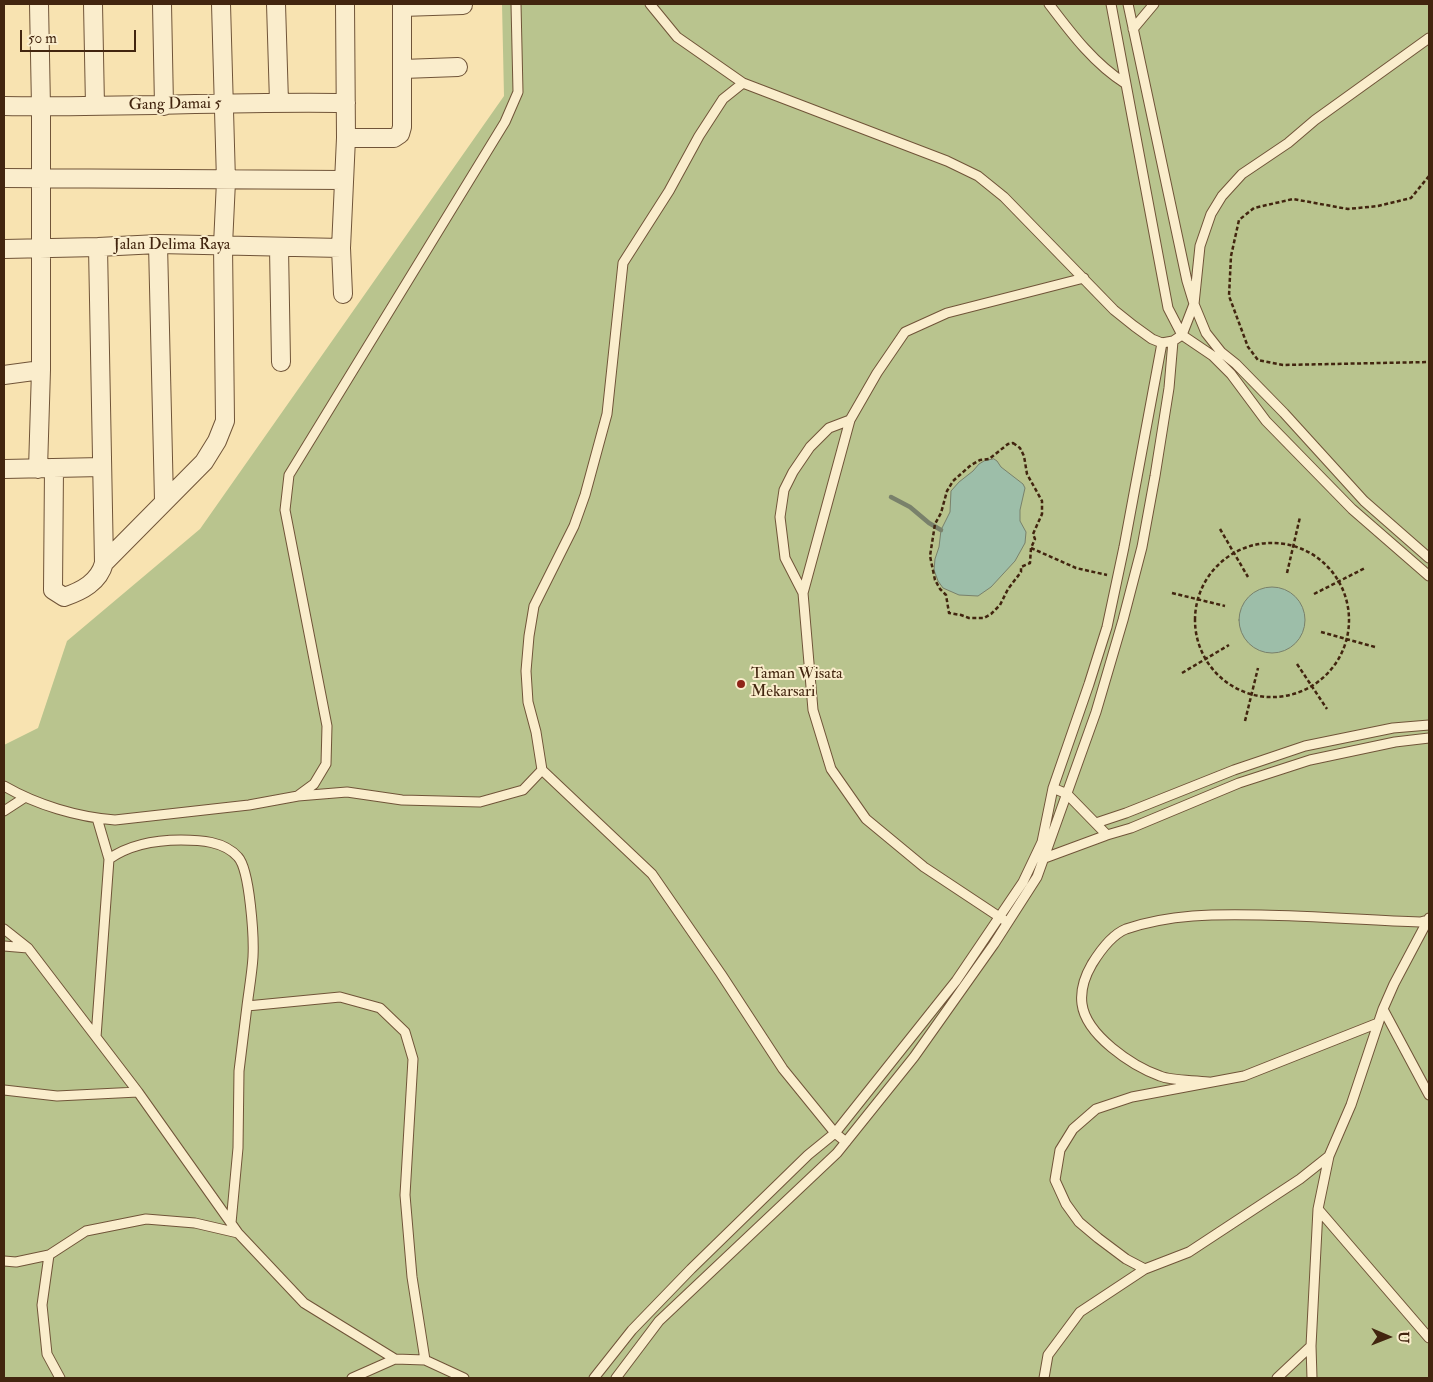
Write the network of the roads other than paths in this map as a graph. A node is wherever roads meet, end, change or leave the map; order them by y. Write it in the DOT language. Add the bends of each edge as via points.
graph roads {
  1 [pos="39,4"];
  2 [pos="93,4"];
  3 [pos="162,4"];
  4 [pos="221,4"];
  5 [pos="276,4"];
  6 [pos="346,4"];
  7 [pos="516,4"];
  8 [pos="650,4"];
  9 [pos="1049,4"];
  10 [pos="1111,4"];
  11 [pos="1128,4"];
  12 [pos="1154,4"];
  13 [pos="402,5"];
  14 [pos="463,5"];
  15 [pos="1133,29"];
  16 [pos="1429,38"];
  17 [pos="458,67"];
  18 [pos="403,69"];
  19 [pos="743,83"];
  20 [pos="1126,84"];
  21 [pos="279,102"];
  22 [pos="346,103"];
  23 [pos="223,104"];
  24 [pos="4,106"];
  25 [pos="95,106"];
  26 [pos="164,106"];
  27 [pos="41,107"];
  28 [pos="346,138"];
  29 [pos="4,178"];
  30 [pos="40,178"];
  31 [pos="344,180"];
  32 [pos="226,181"];
  33 [pos="158,244"];
  34 [pos="223,245"];
  35 [pos="98,247"];
  36 [pos="41,248"];
  37 [pos="279,248"];
  38 [pos="341,248"];
  39 [pos="4,249"];
  40 [pos="1084,278"];
  41 [pos="343,294"];
  42 [pos="1194,304"];
  43 [pos="1182,335"];
  44 [pos="1173,342"];
  45 [pos="1162,343"];
  46 [pos="281,362"];
  47 [pos="41,370"];
  48 [pos="4,375"];
  49 [pos="850,420"];
  50 [pos="102,467"];
  51 [pos="4,469"];
  52 [pos="46,469"];
  53 [pos="164,501"];
  54 [pos="1429,558"];
  55 [pos="104,563"];
  56 [pos="1429,576"];
  57 [pos="803,593"];
  58 [pos="1429,725"];
  59 [pos="1429,738"];
  60 [pos="542,770"];
  61 [pos="4,786"];
  62 [pos="1052,788"];
  63 [pos="1067,794"];
  64 [pos="298,796"];
  65 [pos="24,798"];
  66 [pos="4,810"];
  67 [pos="96,818"];
  68 [pos="1096,823"];
  69 [pos="1107,835"];
  70 [pos="1034,858"];
  71 [pos="109,859"];
  72 [pos="1044,860"];
  73 [pos="999,917"];
  74 [pos="1429,919"];
  75 [pos="1008,922"];
  76 [pos="4,929"];
  77 [pos="4,946"];
  78 [pos="28,948"];
  79 [pos="247,1006"];
  80 [pos="1383,1009"];
  81 [pos="1378,1023"];
  82 [pos="96,1037"];
  83 [pos="1208,1082"];
  84 [pos="4,1090"];
  85 [pos="138,1092"];
  86 [pos="1429,1094"];
  87 [pos="835,1133"];
  88 [pos="846,1142"];
  89 [pos="1329,1156"];
  90 [pos="1318,1209"];
  91 [pos="231,1222"];
  92 [pos="238,1234"];
  93 [pos="49,1254"];
  94 [pos="4,1261"];
  95 [pos="1145,1269"];
  96 [pos="1429,1338"];
  97 [pos="1311,1346"];
  98 [pos="395,1359"];
  99 [pos="425,1360"];
  100 [pos="60,1378"];
  101 [pos="352,1378"];
  102 [pos="464,1378"];
  103 [pos="594,1378"];
  104 [pos="616,1378"];
  105 [pos="1044,1378"];
  106 [pos="1278,1378"];
  107 [pos="1312,1378"];
  1 -- 27 [label="street"];
  2 -- 25 [label="street"];
  3 -- 26 [label="street"];
  4 -- 23 [label="street"];
  5 -- 21 [label="street"];
  6 -- 22 [label="street"];
  7 -- 64 [label="lane" via="518,92 505,122 289,475 285,510 327,726 326,764 314,784"];
  8 -- 19 [label="lane" via="677,37"];
  9 -- 20 [label="lane" via="1078,41 1113,76"];
  10 -- 20 [label="lane"];
  11 -- 15 [label="lane"];
  12 -- 15 [label="lane"];
  13 -- 14 [label="street"];
  13 -- 18 [label="street"];
  15 -- 42 [label="lane"];
  16 -- 42 [label="lane" via="1242,174 1222,196 1211,214 1200,246"];
  17 -- 18 [label="street"];
  18 -- 28 [label="street" via="400,134 394,138"];
  19 -- 40 [label="lane" via="978,176 1004,197"];
  19 -- 60 [label="lane" via="723,99 623,263 607,414 585,495 574,526 534,606 529,636 528,702"];
  20 -- 43 [label="lane" via="1168,308"];
  21 -- 22 [label="street, Gang Damai 5"];
  21 -- 23 [label="street, Gang Damai 5"];
  22 -- 28 [label="street"];
  23 -- 26 [label="street, Gang Damai 5"];
  23 -- 32 [label="street"];
  24 -- 27 [label="street, Gang Damai 5"];
  25 -- 26 [label="street, Gang Damai 5"];
  25 -- 27 [label="street, Gang Damai 5"];
  27 -- 30 [label="street"];
  28 -- 31 [label="street"];
  29 -- 30 [label="street"];
  30 -- 32 [label="street"];
  30 -- 36 [label="street"];
  31 -- 32 [label="street"];
  31 -- 38 [label="street"];
  32 -- 34 [label="street"];
  33 -- 34 [label="street, Jalan Delima Raya"];
  33 -- 35 [label="street, Jalan Delima Raya"];
  33 -- 53 [label="street"];
  34 -- 37 [label="street, Jalan Delima Raya"];
  34 -- 53 [label="street" via="225,421 204,462"];
  35 -- 36 [label="street, Jalan Delima Raya"];
  35 -- 50 [label="street"];
  36 -- 39 [label="street, Jalan Delima Raya"];
  36 -- 47 [label="street"];
  37 -- 38 [label="street, Jalan Delima Raya"];
  37 -- 46 [label="street"];
  38 -- 41 [label="street"];
  40 -- 45 [label="lane" via="1121,315"];
  40 -- 49 [label="lane" via="947,313 904,332"];
  42 -- 43 [label="lane"];
  42 -- 54 [label="lane" via="1206,333 1221,352 1284,413 1364,501"];
  43 -- 44 [label="lane"];
  43 -- 56 [label="lane" via="1213,356 1231,374 1266,421 1352,509"];
  44 -- 45 [label="lane"];
  44 -- 63 [label="lane" via="1169,388 1142,547 1096,712"];
  45 -- 62 [label="lane" via="1107,627"];
  47 -- 48 [label="street"];
  47 -- 52 [label="street"];
  49 -- 57 [label="lane"];
  49 -- 57 [label="lane" via="830,428 810,447 784,490 780,517 785,558"];
  50 -- 52 [label="street"];
  50 -- 55 [label="street"];
  51 -- 52 [label="street"];
  52 -- 55 [label="street" via="53,590 64,597 80,592 101,574"];
  53 -- 55 [label="street"];
  57 -- 73 [label="lane" via="813,710 831,769 866,819 924,868"];
  58 -- 68 [label="lane" via="1393,728 1305,746"];
  59 -- 69 [label="lane" via="1310,760 1239,783"];
  60 -- 64 [label="lane" via="523,790 480,802 402,800 347,792"];
  60 -- 87 [label="lane" via="652,874 783,1069"];
  61 -- 65 [label="lane"];
  62 -- 63 [label="lane"];
  62 -- 70 [label="lane" via="1042,842"];
  63 -- 68 [label="lane"];
  63 -- 72 [label="lane"];
  64 -- 67 [label="lane" via="249,805 115,820"];
  65 -- 66 [label="lane"];
  65 -- 67 [label="lane"];
  67 -- 71 [label="lane"];
  68 -- 69 [label="lane"];
  69 -- 72 [label="lane"];
  70 -- 72 [label="lane"];
  70 -- 73 [label="lane" via="1023,882"];
  71 -- 79 [label="lane" via="120,851 167,840 196,840 221,845 238,857 249,886 253,956"];
  71 -- 82 [label="lane"];
  72 -- 75 [label="lane"];
  73 -- 75 [label="lane"];
  73 -- 87 [label="lane" via="956,981"];
  74 -- 80 [label="lane"];
  74 -- 83 [label="lane" via="1420,922 1196,915 1123,930 1102,948 1082,985 1082,1005 1091,1026 1114,1051 1161,1077"];
  75 -- 88 [label="lane" via="914,1057"];
  76 -- 78 [label="lane"];
  77 -- 78 [label="lane"];
  78 -- 82 [label="lane"];
  79 -- 91 [label="lane" via="239,1071 238,1148"];
  79 -- 99 [label="lane" via="340,997 380,1008 405,1032 413,1059 405,1194 412,1277"];
  80 -- 81 [label="lane"];
  80 -- 86 [label="lane"];
  81 -- 83 [label="lane" via="1244,1076"];
  81 -- 89 [label="lane" via="1352,1105"];
  82 -- 85 [label="lane"];
  83 -- 95 [label="lane" via="1132,1097 1096,1109 1073,1129 1060,1150 1055,1180 1066,1204 1079,1222 1126,1259"];
  84 -- 85 [label="lane" via="57,1096"];
  85 -- 91 [label="lane"];
  87 -- 88 [label="lane"];
  87 -- 103 [label="lane" via="808,1155 691,1269 632,1330"];
  88 -- 104 [label="lane" via="660,1321"];
  89 -- 90 [label="lane"];
  89 -- 95 [label="lane" via="1300,1179 1189,1252"];
  90 -- 96 [label="lane"];
  90 -- 97 [label="lane"];
  91 -- 92 [label="lane"];
  92 -- 93 [label="lane" via="195,1223 146,1219 86,1231"];
  92 -- 98 [label="lane" via="304,1303"];
  93 -- 94 [label="lane" via="16,1262"];
  93 -- 100 [label="lane" via="42,1305 47,1354"];
  95 -- 105 [label="lane" via="1080,1312 1048,1355"];
  97 -- 106 [label="lane"];
  97 -- 107 [label="lane"];
  98 -- 99 [label="lane"];
  98 -- 101 [label="lane"];
  99 -- 102 [label="lane"];
}
